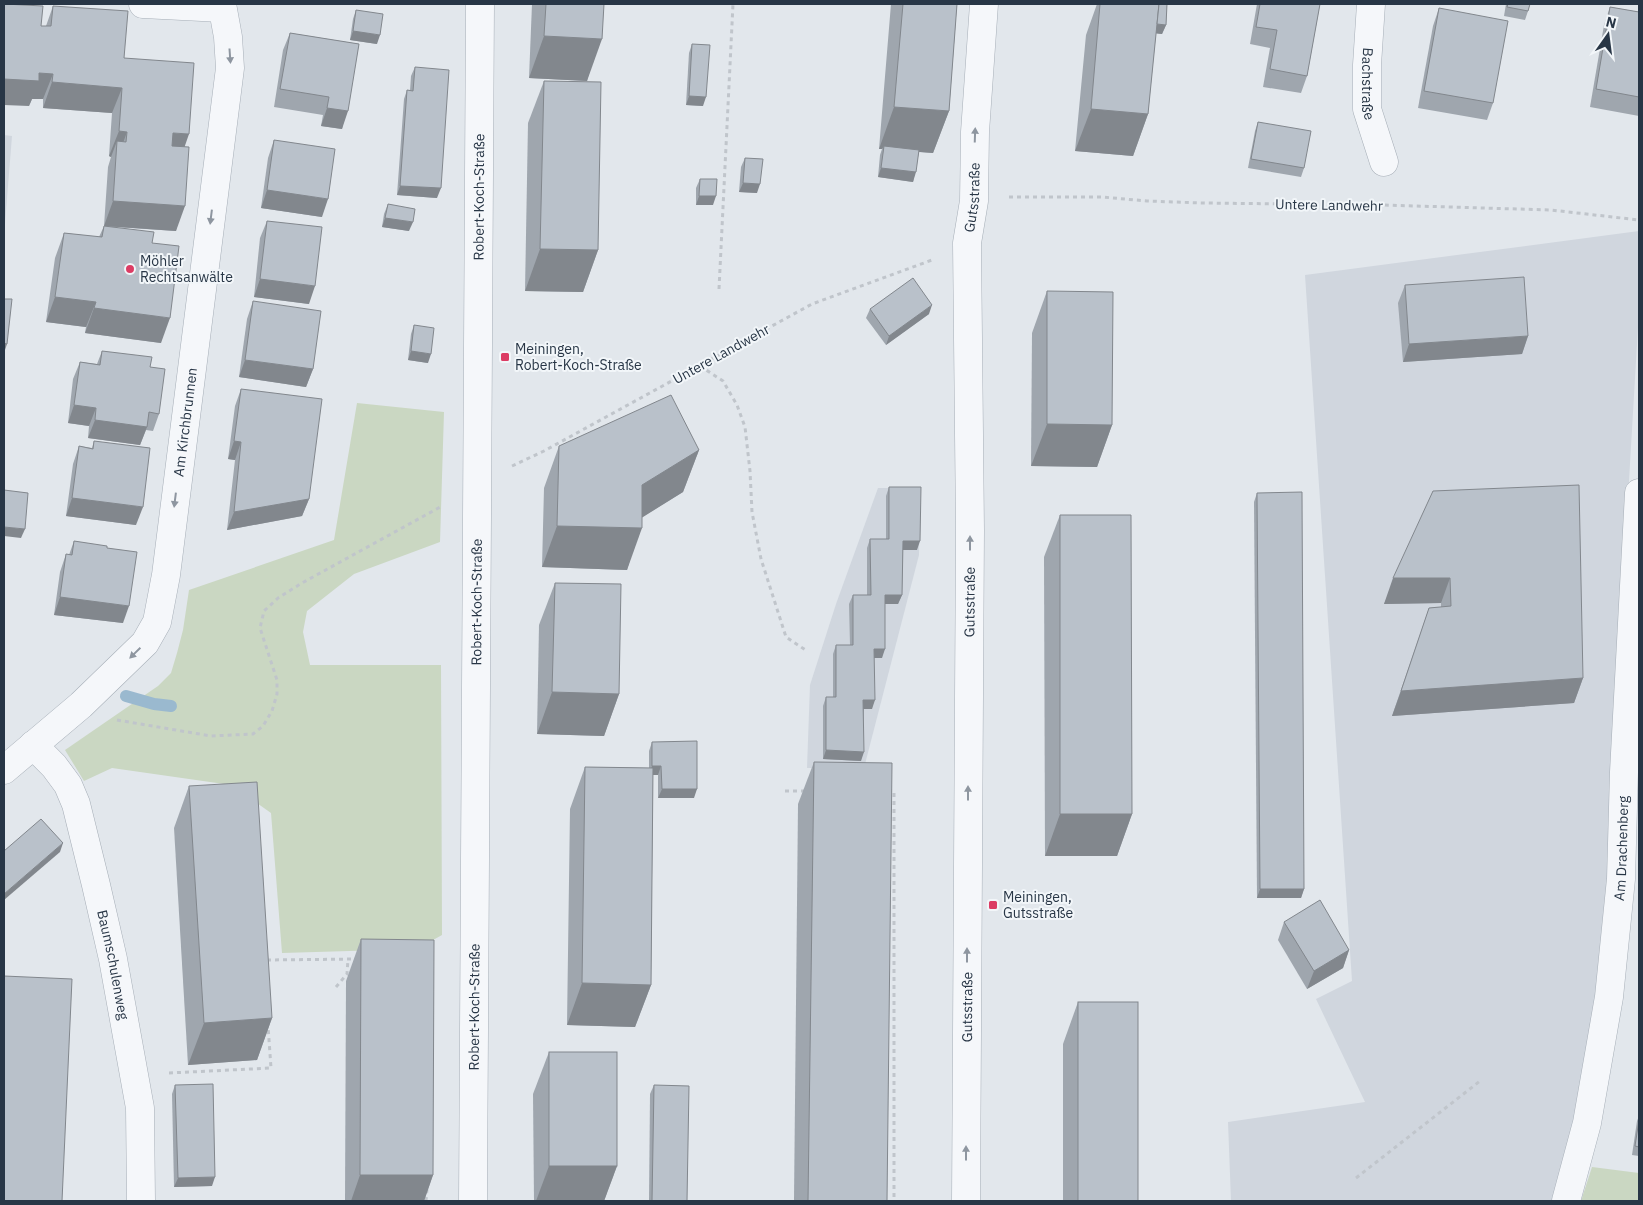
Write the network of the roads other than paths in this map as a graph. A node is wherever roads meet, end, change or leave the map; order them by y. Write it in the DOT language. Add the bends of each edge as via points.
graph roads {
  1 [pos="143,4"];
  2 [pos="480,4"];
  3 [pos="984,4"];
  4 [pos="1371,4"];
  5 [pos="222,6"];
  6 [pos="1384,162"];
  7 [pos="1639,493"];
  8 [pos="33,745"];
  9 [pos="4,770"];
  10 [pos="142,1201"];
  11 [pos="473,1201"];
  12 [pos="966,1201"];
  13 [pos="1566,1201"];
  1 -- 5 [label="street"];
  2 -- 11 [label="street, Robert-Koch-Straße"];
  12 -- 3 [label="street, Gutsstraße, one-way" via="970,530 967,243 974,201"];
  4 -- 6 [label="street, Bachstraße" via="1366,65 1367,109"];
  5 -- 8 [label="street, Am Kirchbrunnen, one-way" via="230,68 166,575 157,622 145,643 81,705"];
  7 -- 13 [label="street, Am Drachenberg" via="1621,878 1609,997 1587,1123"];
  8 -- 9 [label="street, Am Kirchbrunnen"];
  8 -- 10 [label="street, Baumschulenweg" via="68,785 76,804 113,959 140,1108"];
}
